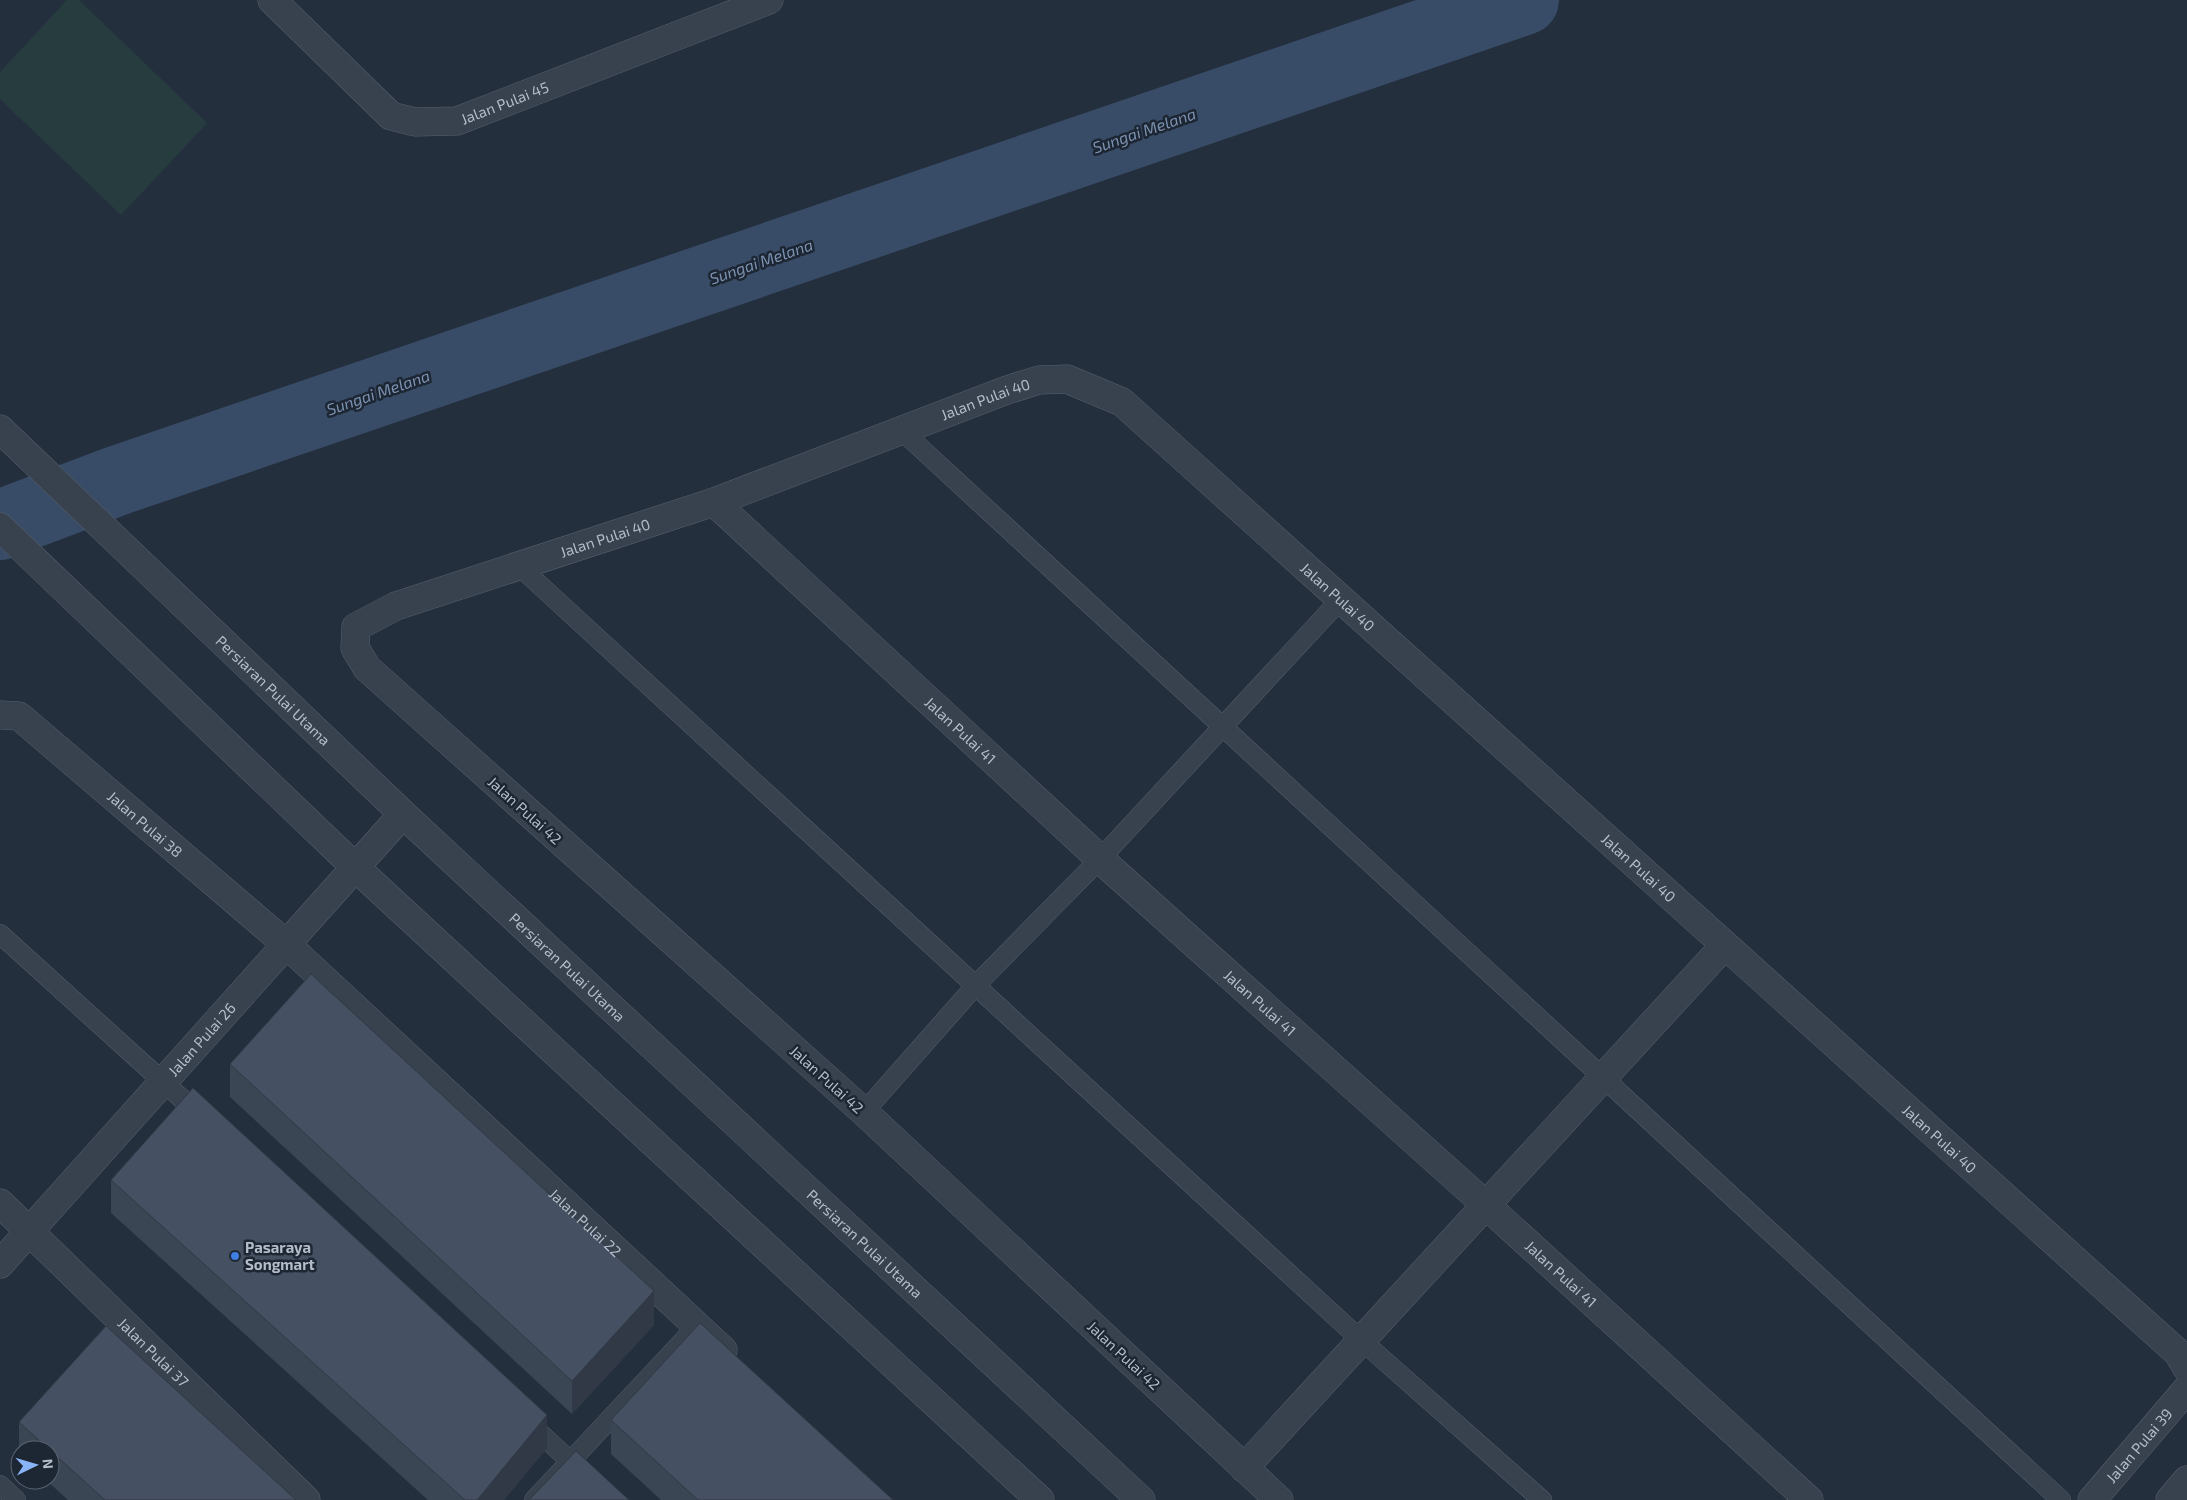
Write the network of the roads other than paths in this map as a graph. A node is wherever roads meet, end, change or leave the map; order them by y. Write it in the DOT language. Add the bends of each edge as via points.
graph roads {
  1 [pos="272,0"];
  2 [pos="763,1"];
  3 [pos="0,429"];
  4 [pos="901,430"];
  5 [pos="714,502"];
  6 [pos="0,527"];
  7 [pos="519,566"];
  8 [pos="1341,599"];
  9 [pos="366,668"];
  10 [pos="0,715"];
  11 [pos="1222,727"];
  12 [pos="403,814"];
  13 [pos="1100,859"];
  14 [pos="355,867"];
  15 [pos="0,934"];
  16 [pos="286,944"];
  17 [pos="1726,945"];
  18 [pos="976,986"];
  19 [pos="1602,1079"];
  20 [pos="163,1081"];
  21 [pos="864,1112"];
  22 [pos="214,1128"];
  23 [pos="0,1204"];
  24 [pos="1486,1205"];
  25 [pos="28,1232"];
  26 [pos="0,1264"];
  27 [pos="697,1326"];
  28 [pos="1361,1340"];
  29 [pos="741,1366"];
  30 [pos="2187,1368"];
  31 [pos="2187,1389"];
  32 [pos="512,1407"];
  33 [pos="570,1461"];
  34 [pos="1244,1468"];
  35 [pos="2187,1480"];
  36 [pos="0,1485"];
  37 [pos="16,1500"];
  38 [pos="306,1500"];
  39 [pos="534,1500"];
  40 [pos="612,1500"];
  41 [pos="1040,1500"];
  42 [pos="1141,1500"];
  43 [pos="1279,1500"];
  44 [pos="1542,1500"];
  45 [pos="1809,1500"];
  46 [pos="2061,1500"];
  47 [pos="2092,1500"];
  48 [pos="2170,1500"];
  1 -- 2 [label="street, Jalan Pulai 45" via="391,116 415,122 457,121"];
  3 -- 12 [label="street, Persiaran Pulai Utama"];
  4 -- 5 [label="street, Jalan Pulai 40"];
  4 -- 8 [label="street, Jalan Pulai 40" via="1039,380 1067,379 1122,402"];
  4 -- 11 [label="lane"];
  5 -- 7 [label="street, Jalan Pulai 40"];
  5 -- 13 [label="street, Jalan Pulai 41"];
  6 -- 14 [label="street"];
  7 -- 9 [label="street, Jalan Pulai 40" via="396,606 356,627 355,648"];
  7 -- 18 [label="lane"];
  8 -- 11 [label="lane"];
  8 -- 17 [label="street, Jalan Pulai 40"];
  9 -- 21 [label="street, Jalan Pulai 42"];
  10 -- 16 [label="street, Jalan Pulai 38" via="19,716"];
  11 -- 13 [label="lane"];
  11 -- 19 [label="lane"];
  12 -- 14 [label="street, Jalan Pulai 26"];
  12 -- 42 [label="street, Persiaran Pulai Utama"];
  13 -- 18 [label="lane"];
  13 -- 24 [label="street, Jalan Pulai 41"];
  14 -- 16 [label="street, Jalan Pulai 26"];
  14 -- 41 [label="street"];
  15 -- 20 [label="lane"];
  16 -- 20 [label="street, Jalan Pulai 26"];
  16 -- 27 [label="street, Jalan Pulai 22"];
  17 -- 19 [label="street"];
  17 -- 30 [label="street, Jalan Pulai 40" via="2178,1353"];
  18 -- 21 [label="lane"];
  18 -- 28 [label="lane"];
  19 -- 24 [label="street"];
  19 -- 46 [label="lane"];
  20 -- 22 [label="lane"];
  20 -- 25 [label="street, Jalan Pulai 26"];
  21 -- 34 [label="street, Jalan Pulai 42"];
  23 -- 25 [label="street, Jalan Pulai 37"];
  24 -- 28 [label="street"];
  24 -- 45 [label="street, Jalan Pulai 41"];
  25 -- 26 [label="street, Jalan Pulai 26"];
  25 -- 38 [label="street, Jalan Pulai 37"];
  27 -- 29 [label="street, Jalan Pulai 22"];
  27 -- 33 [label="lane"];
  28 -- 34 [label="street"];
  28 -- 44 [label="lane"];
  31 -- 47 [label="street, Jalan Pulai 39"];
  32 -- 33 [label="lane"];
  33 -- 39 [label="lane"];
  33 -- 40 [label="lane"];
  34 -- 43 [label="street, Jalan Pulai 42"];
  35 -- 48 [label="street"];
  36 -- 37 [label="lane"];
}
